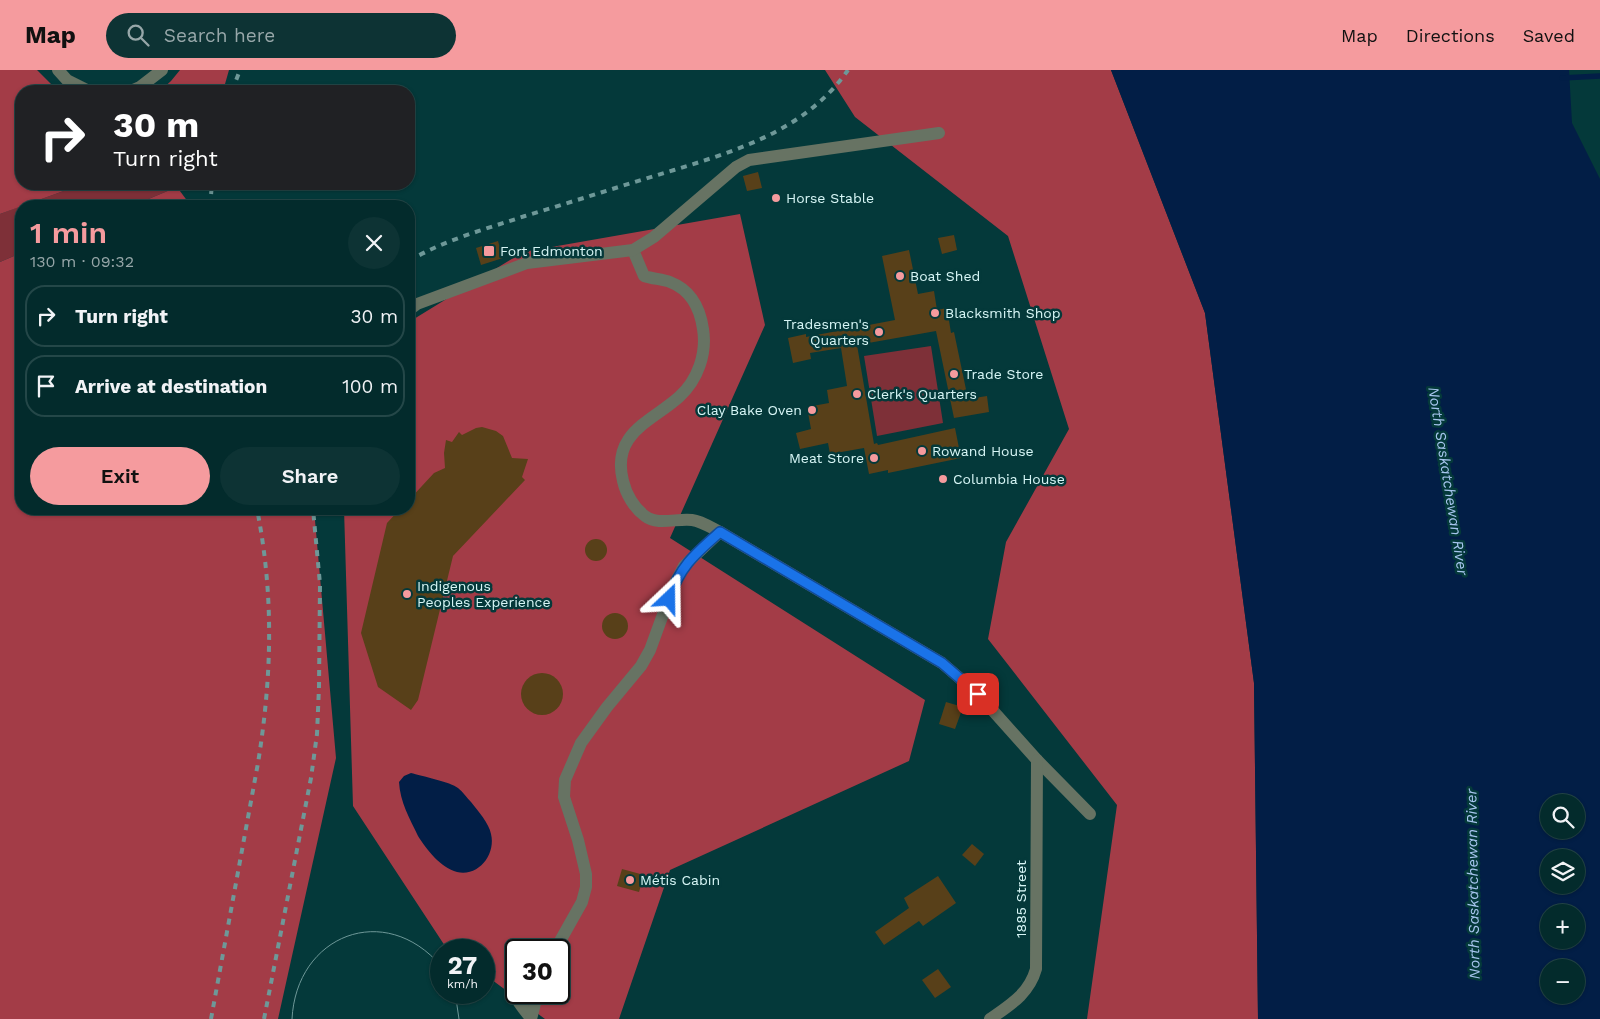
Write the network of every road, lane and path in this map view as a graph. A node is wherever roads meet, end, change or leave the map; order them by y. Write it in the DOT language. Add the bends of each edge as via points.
graph roads {
  1 [pos="58,70"];
  2 [pos="162,70"];
  3 [pos="77,85"];
  4 [pos="144,85"];
  5 [pos="939,133"];
  6 [pos="633,250"];
  7 [pos="415,306"];
  8 [pos="720,532"];
  9 [pos="1037,760"];
  10 [pos="1090,814"];
  11 [pos="560,939"];
  12 [pos="520,1004"];
  13 [pos="535,1004"];
  14 [pos="531,1018"];
  15 [pos="990,1019"];
  1 -- 3 [label="street"];
  2 -- 4 [label="street"];
  5 -- 6 [label="street" via="749,160 736,167 654,237"];
  6 -- 7 [label="street" via="527,262"];
  6 -- 8 [label="street" via="644,276 668,281 688,293 698,306 705,342 699,367 689,386 680,397 644,422 626,445 620,462 626,491 643,515 652,521 694,520"];
  8 -- 9 [label="street" via="942,663 978,694"];
  8 -- 11 [label="street" via="684,566 641,666 581,743 565,780 564,797 583,857 586,881 582,902"];
  9 -- 10 [label="street"];
  9 -- 15 [label="street, 1885 Street" via="1036,969 1033,980 1017,1000"];
  12 -- 14 [label="street"];
  13 -- 14 [label="street"];
}
